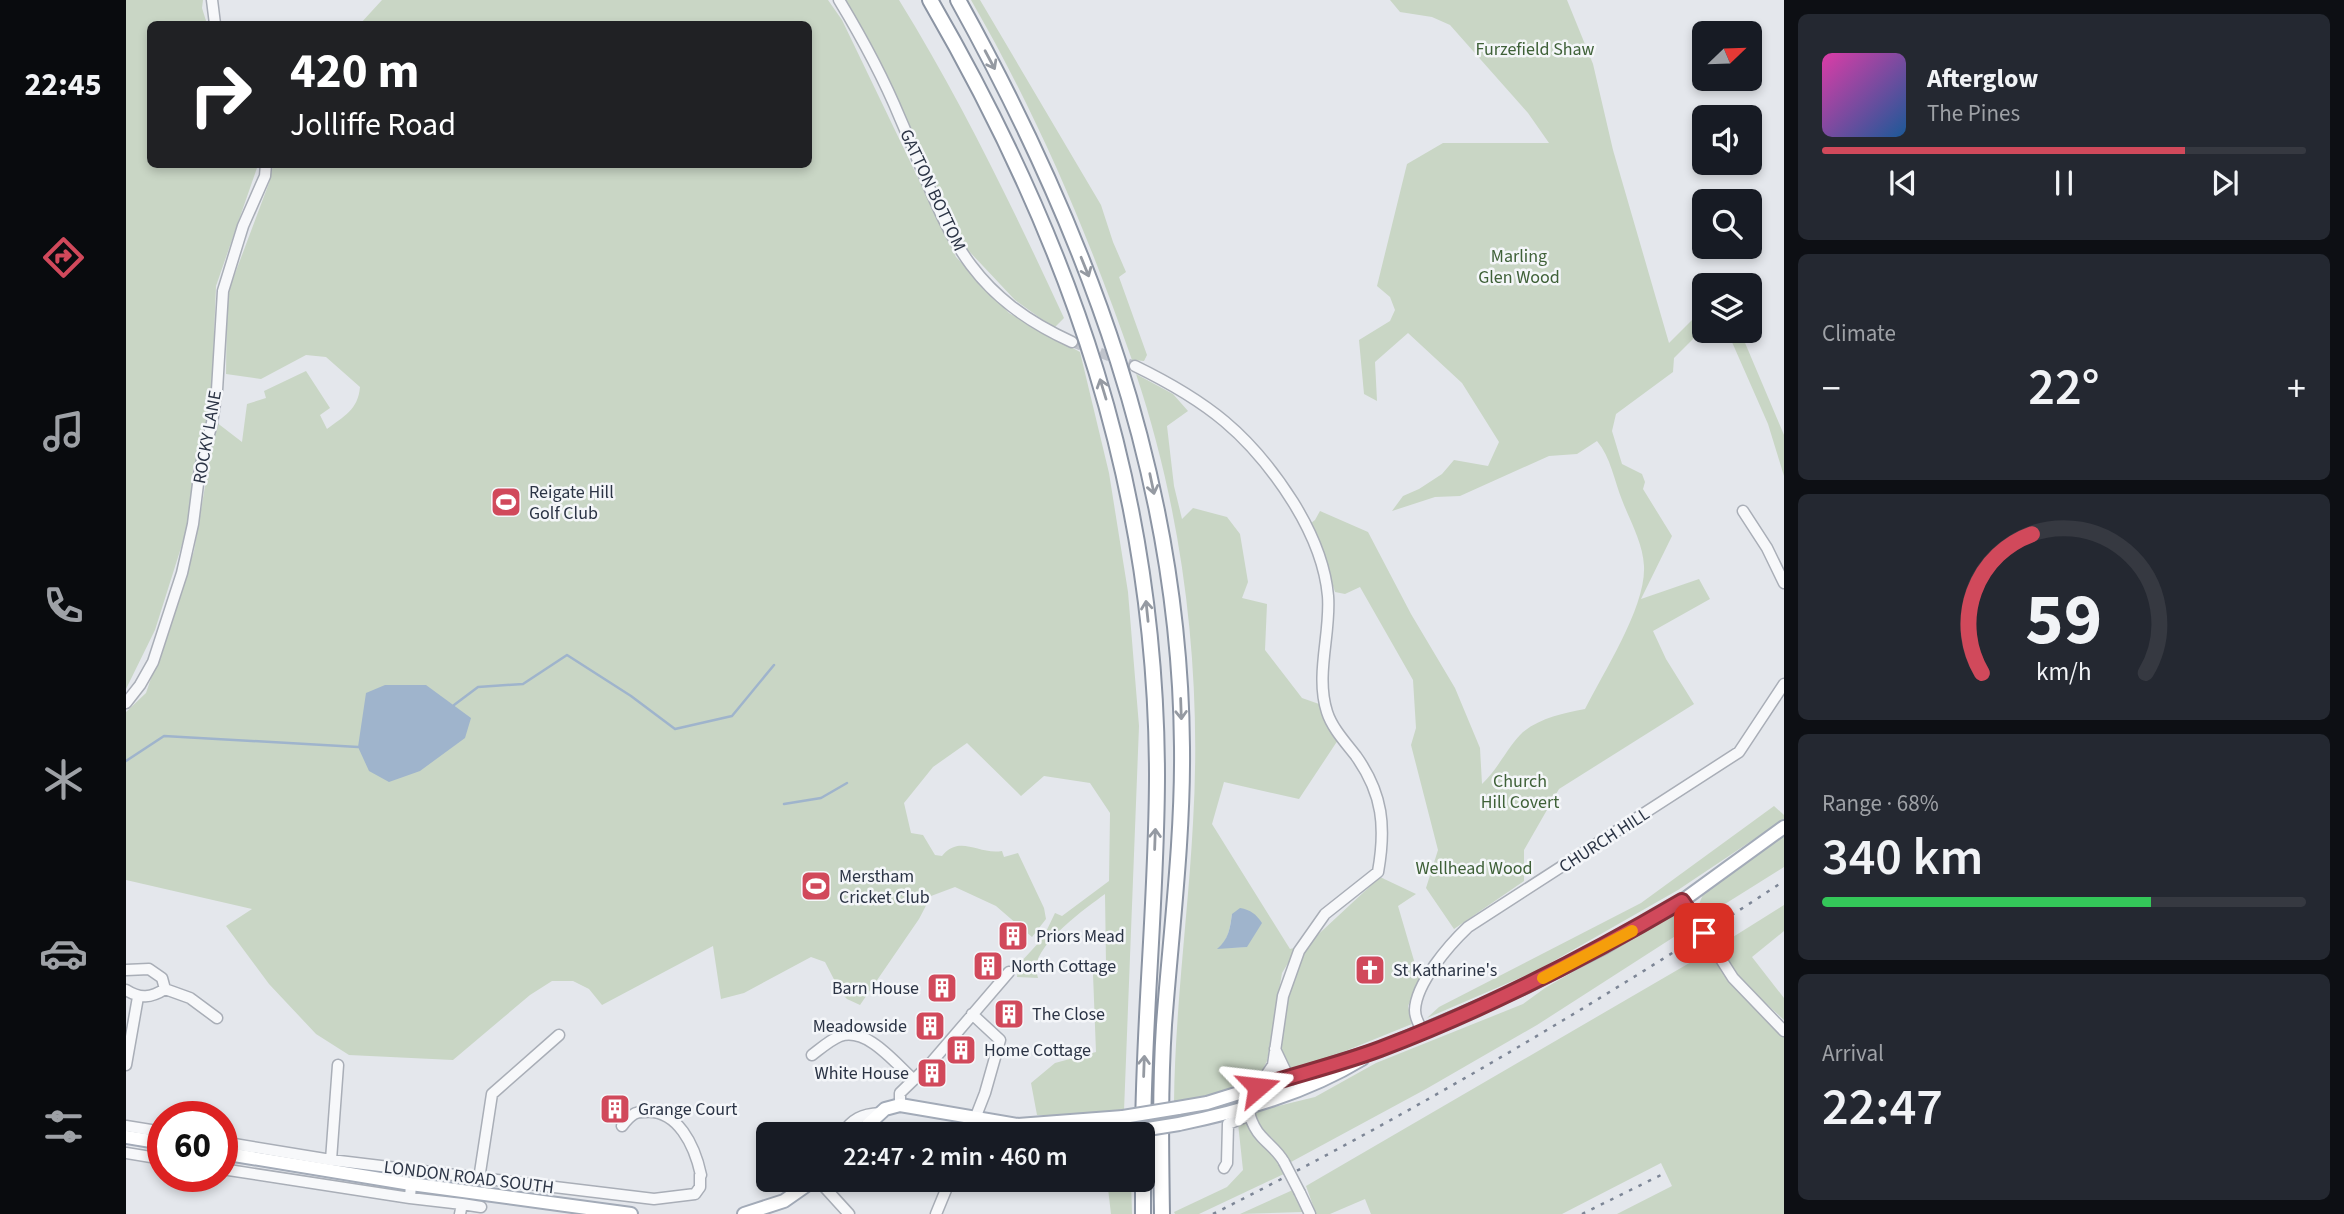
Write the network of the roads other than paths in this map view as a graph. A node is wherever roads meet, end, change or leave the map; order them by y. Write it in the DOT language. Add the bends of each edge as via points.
graph roads {
  1 [pos="212,0"];
  2 [pos="839,0"];
  3 [pos="930,0"];
  4 [pos="958,0"];
  5 [pos="215,21"];
  6 [pos="266,168"];
  7 [pos="1072,342"];
  8 [pos="1135,366"];
  9 [pos="1743,510"];
  10 [pos="1784,583"];
  11 [pos="1784,684"];
  12 [pos="126,703"];
  13 [pos="1784,827"];
  14 [pos="1685,906"];
  15 [pos="126,970"];
  16 [pos="1009,972"];
  17 [pos="165,989"];
  18 [pos="126,990"];
  19 [pos="138,997"];
  20 [pos="972,1014"];
  21 [pos="217,1018"];
  22 [pos="1423,1031"];
  23 [pos="1784,1031"];
  24 [pos="559,1035"];
  25 [pos="1275,1048"];
  26 [pos="1380,1049"];
  27 [pos="812,1055"];
  28 [pos="126,1065"];
  29 [pos="338,1065"];
  30 [pos="1273,1065"];
  31 [pos="913,1079"];
  32 [pos="1283,1079"];
  33 [pos="1258,1087"];
  34 [pos="1245,1091"];
  35 [pos="1288,1094"];
  36 [pos="900,1105"];
  37 [pos="1249,1111"];
  38 [pos="880,1113"];
  39 [pos="975,1120"];
  40 [pos="852,1122"];
  41 [pos="871,1122"];
  42 [pos="992,1122"];
  43 [pos="1039,1122"];
  44 [pos="1143,1122"];
  45 [pos="126,1126"];
  46 [pos="622,1126"];
  47 [pos="1155,1128"];
  48 [pos="147,1129"];
  49 [pos="126,1137"];
  50 [pos="147,1140"];
  51 [pos="238,1145"];
  52 [pos="126,1153"];
  53 [pos="147,1156"];
  54 [pos="238,1156"];
  55 [pos="331,1160"];
  56 [pos="1224,1168"];
  57 [pos="238,1171"];
  58 [pos="479,1179"];
  59 [pos="430,1180"];
  60 [pos="411,1184"];
  61 [pos="798,1192"];
  62 [pos="828,1192"];
  63 [pos="945,1192"];
  64 [pos="1143,1192"];
  65 [pos="410,1198"];
  66 [pos="481,1207"];
  67 [pos="461,1209"];
  68 [pos="753,1213"];
  69 [pos="631,1214"];
  70 [pos="849,1214"];
  71 [pos="936,1214"];
  72 [pos="1143,1214"];
  73 [pos="1162,1214"];
  74 [pos="1310,1214"];
  1 -- 5 [label="street"];
  2 -- 7 [label="street, GATTON BOTTOM" via="878,71 961,254 1001,299"];
  44 -- 3 [label="highway, one-way" via="1157,761 1151,644 1131,502 1103,388 1055,254 1002,136"];
  4 -- 73 [label="highway, one-way" via="1022,124 1091,282 1130,396 1165,550 1179,668 1182,761 1164,1040"];
  6 -- 12 [label="street, ROCKY LANE" via="223,291 217,390 182,573 153,662"];
  8 -- 25 [label="street" via="1199,400 1238,432 1272,470 1307,526 1320,555 1328,595 1326,710 1366,772 1381,808 1378,872 1325,914 1298,951 1283,996"];
  9 -- 10 [label="street"];
  11 -- 22 [label="street, CHURCH HILL" via="1739,752 1459,936 1422,986 1415,1013"];
  13 -- 14 [label="main road"];
  14 -- 22 [label="main road" via="1525,987"];
  14 -- 23 [label="street, bridge" via="1733,978"];
  15 -- 17 [label="street" via="149,969 162,978"];
  16 -- 20 [label="street"];
  17 -- 19 [label="street"];
  17 -- 21 [label="street" via="190,998"];
  18 -- 19 [label="street"];
  19 -- 28 [label="street"];
  20 -- 31 [label="street"];
  20 -- 39 [label="street" via="1000,1040"];
  22 -- 26 [label="main road"];
  24 -- 58 [label="street" via="492,1094"];
  25 -- 30 [label="street"];
  25 -- 32 [label="street"];
  26 -- 32 [label="main road"];
  26 -- 35 [label="main road" via="1332,1077"];
  27 -- 31 [label="street" via="838,1037 864,1036"];
  29 -- 55 [label="street"];
  30 -- 32 [label="street"];
  30 -- 33 [label="street"];
  31 -- 36 [label="street" via="900,1093"];
  32 -- 33 [label="main road"];
  32 -- 35 [label="street"];
  33 -- 34 [label="main road"];
  34 -- 37 [label="street"];
  34 -- 43 [label="main road, bridge" via="1207,1103 1098,1121"];
  35 -- 37 [label="main road"];
  36 -- 38 [label="main road"];
  36 -- 39 [label="main road"];
  37 -- 47 [label="main road, bridge"];
  37 -- 56 [label="street" via="1228,1125"];
  37 -- 74 [label="street, bridge" via="1259,1134 1279,1153"];
  38 -- 40 [label="street" via="865,1114"];
  38 -- 41 [label="main road"];
  39 -- 42 [label="main road"];
  45 -- 48 [label="street"];
  46 -- 58 [label="street, LONDON ROAD SOUTH" via="635,1113 654,1110 680,1126 701,1175 695,1194 654,1199"];
  49 -- 50 [label="main road"];
  51 -- 55 [label="street, LONDON ROAD SOUTH"];
  52 -- 53 [label="street"];
  54 -- 60 [label="main road, LONDON ROAD SOUTH"];
  55 -- 59 [label="street, LONDON ROAD SOUTH"];
  57 -- 65 [label="street, LONDON ROAD SOUTH"];
  58 -- 59 [label="street, LONDON ROAD SOUTH"];
  59 -- 60 [label="main road, LONDON ROAD SOUTH"];
  59 -- 69 [label="main road, LONDON ROAD SOUTH"];
  60 -- 65 [label="street, LONDON ROAD SOUTH"];
  61 -- 68 [label="main road"];
  62 -- 70 [label="street"];
  63 -- 71 [label="street"];
  64 -- 72 [label="highway"];
  65 -- 67 [label="street"];
  66 -- 67 [label="street"];
}
